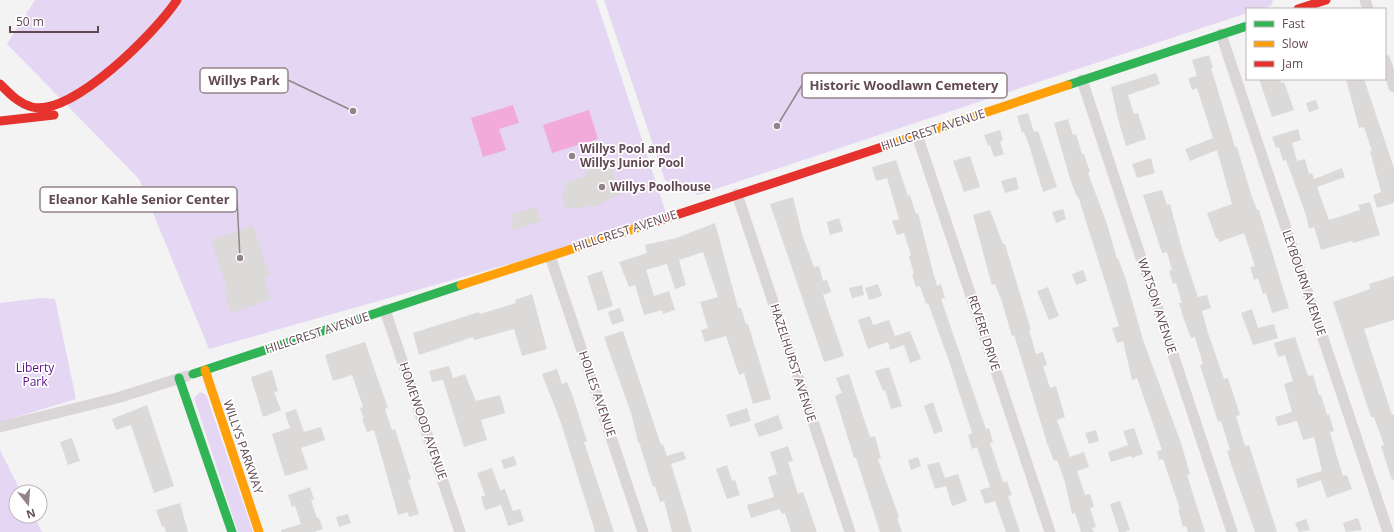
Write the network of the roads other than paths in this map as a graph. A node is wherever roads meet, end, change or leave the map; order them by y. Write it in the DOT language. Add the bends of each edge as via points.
graph roads {
  1 [pos="177,0"];
  2 [pos="1326,0"];
  3 [pos="1301,8"];
  4 [pos="1246,26"];
  5 [pos="1221,34"];
  6 [pos="1386,63"];
  7 [pos="1082,80"];
  8 [pos="0,84"];
  9 [pos="1394,87"];
  10 [pos="89,89"];
  11 [pos="0,121"];
  12 [pos="917,135"];
  13 [pos="737,194"];
  14 [pos="550,256"];
  15 [pos="385,310"];
  16 [pos="205,370"];
  17 [pos="193,374"];
  18 [pos="179,378"];
  19 [pos="0,426"];
  20 [pos="232,532"];
  21 [pos="259,532"];
  22 [pos="460,532"];
  23 [pos="643,532"];
  24 [pos="850,532"];
  25 [pos="1050,532"];
  26 [pos="1232,532"];
  27 [pos="1388,532"];
  1 -- 10 [label="street" via="166,16"];
  2 -- 3 [label="street"];
  4 -- 5 [label="street, HILLCREST AVENUE"];
  5 -- 7 [label="street, HILLCREST AVENUE"];
  5 -- 27 [label="street, LEYBOURN AVENUE"];
  6 -- 9 [label="street"];
  7 -- 12 [label="street, HILLCREST AVENUE"];
  7 -- 26 [label="street, WATSON AVENUE"];
  8 -- 10 [label="street" via="14,100 26,106 39,108 59,104"];
  10 -- 11 [label="street" via="82,100 52,116"];
  12 -- 13 [label="street, HILLCREST AVENUE"];
  12 -- 25 [label="street, REVERE DRIVE"];
  13 -- 14 [label="street, HILLCREST AVENUE"];
  13 -- 24 [label="street, HAZELHURST AVENUE"];
  14 -- 15 [label="street, HILLCREST AVENUE"];
  14 -- 23 [label="street, HOILES AVENUE"];
  15 -- 16 [label="street, HILLCREST AVENUE"];
  15 -- 22 [label="street, HOMEWOOD AVENUE"];
  16 -- 17 [label="street, HILLCREST AVENUE"];
  16 -- 21 [label="street, WILLYS PARKWAY"];
  17 -- 18 [label="street, HILLCREST AVENUE"];
  18 -- 19 [label="street, HILLCREST AVENUE" via="117,398"];
  18 -- 20 [label="street"];
}
